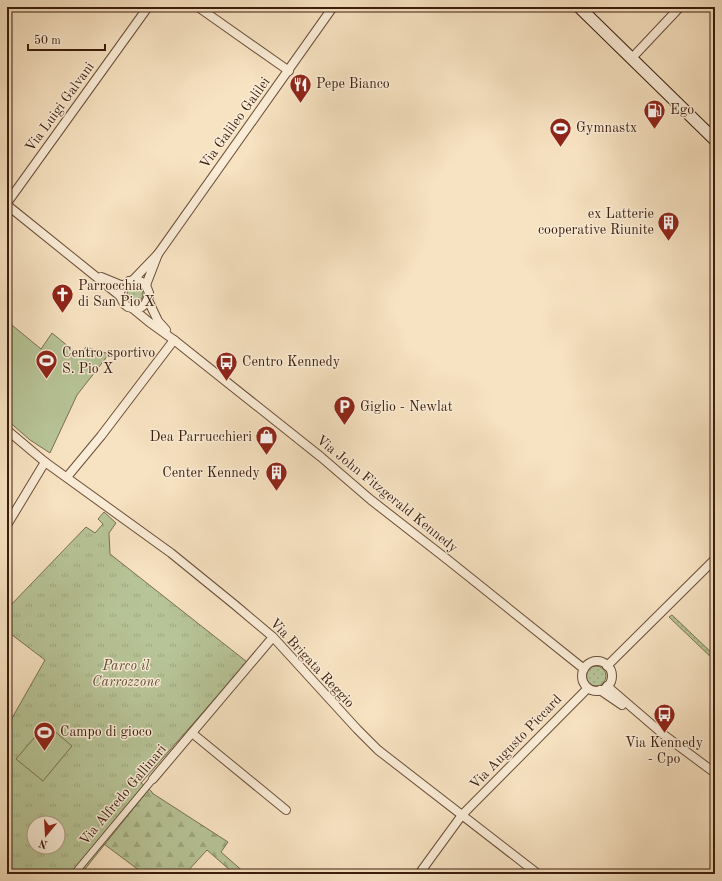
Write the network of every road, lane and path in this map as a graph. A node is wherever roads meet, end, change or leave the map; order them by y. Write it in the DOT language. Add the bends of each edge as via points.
graph roads {
  1 [pos="148,7"];
  2 [pos="198,7"];
  3 [pos="333,7"];
  4 [pos="680,7"];
  5 [pos="584,9"];
  6 [pos="631,59"];
  7 [pos="289,71"];
  8 [pos="715,140"];
  9 [pos="7,204"];
  10 [pos="158,254"];
  11 [pos="93,274"];
  12 [pos="133,280"];
  13 [pos="146,285"];
  14 [pos="123,286"];
  15 [pos="120,296"];
  16 [pos="148,300"];
  17 [pos="132,308"];
  18 [pos="174,340"];
  19 [pos="7,430"];
  20 [pos="45,462"];
  21 [pos="67,477"];
  22 [pos="7,525"];
  23 [pos="715,559"];
  24 [pos="273,637"];
  25 [pos="607,666"];
  26 [pos="584,669"];
  27 [pos="607,686"];
  28 [pos="588,688"];
  29 [pos="600,690"];
  30 [pos="649,722"];
  31 [pos="192,733"];
  32 [pos="715,773"];
  33 [pos="152,779"];
  34 [pos="286,810"];
  35 [pos="462,815"];
  36 [pos="74,874"];
  37 [pos="419,874"];
  38 [pos="538,874"];
  1 -- 9 [label="street, Via Luigi Galvani"];
  2 -- 7 [label="street"];
  3 -- 7 [label="street, Via Galileo Galilei"];
  4 -- 6 [label="street"];
  5 -- 6 [label="main road"];
  6 -- 8 [label="main road"];
  7 -- 10 [label="street, Via Galileo Galilei"];
  9 -- 11 [label="street, Via John Fitzgerald Kennedy"];
  10 -- 12 [label="street, Via Galileo Galilei"];
  10 -- 13 [label="street, Via Galileo Galilei"];
  11 -- 14 [label="street, Via John Fitzgerald Kennedy"];
  11 -- 15 [label="street, Via John Fitzgerald Kennedy"];
  12 -- 13 [label="street"];
  12 -- 14 [label="street"];
  13 -- 16 [label="street, Via John Fitzgerald Kennedy" via="149,292"];
  14 -- 15 [label="street"];
  15 -- 17 [label="street, Via John Fitzgerald Kennedy" via="124,304"];
  16 -- 17 [label="street" via="142,307"];
  16 -- 18 [label="street, Via John Fitzgerald Kennedy" via="158,321"];
  17 -- 18 [label="street, Via John Fitzgerald Kennedy"];
  18 -- 21 [label="street"];
  18 -- 26 [label="street, Via John Fitzgerald Kennedy"];
  19 -- 20 [label="street, Via Brigata Reggio"];
  20 -- 21 [label="street, Via Brigata Reggio"];
  20 -- 22 [label="street"];
  21 -- 24 [label="street, Via Brigata Reggio" via="170,553"];
  23 -- 25 [label="street"];
  24 -- 31 [label="street, Via Alfredo Gallinari"];
  24 -- 35 [label="street, Via Brigata Reggio" via="378,750"];
  25 -- 26 [label="street" via="595,661 586,665"];
  25 -- 27 [label="street" via="611,678"];
  26 -- 28 [label="street" via="583,681"];
  27 -- 29 [label="street"];
  27 -- 30 [label="street"];
  28 -- 29 [label="street"];
  28 -- 35 [label="street, Via Augusto Piccard"];
  29 -- 30 [label="street"];
  30 -- 32 [label="street"];
  31 -- 33 [label="street, Via Alfredo Gallinari"];
  31 -- 34 [label="street"];
  33 -- 36 [label="street, Via Alfredo Gallinari"];
  35 -- 37 [label="street, Via Augusto Piccard"];
  35 -- 38 [label="street, Via Brigata Reggio"];
}
